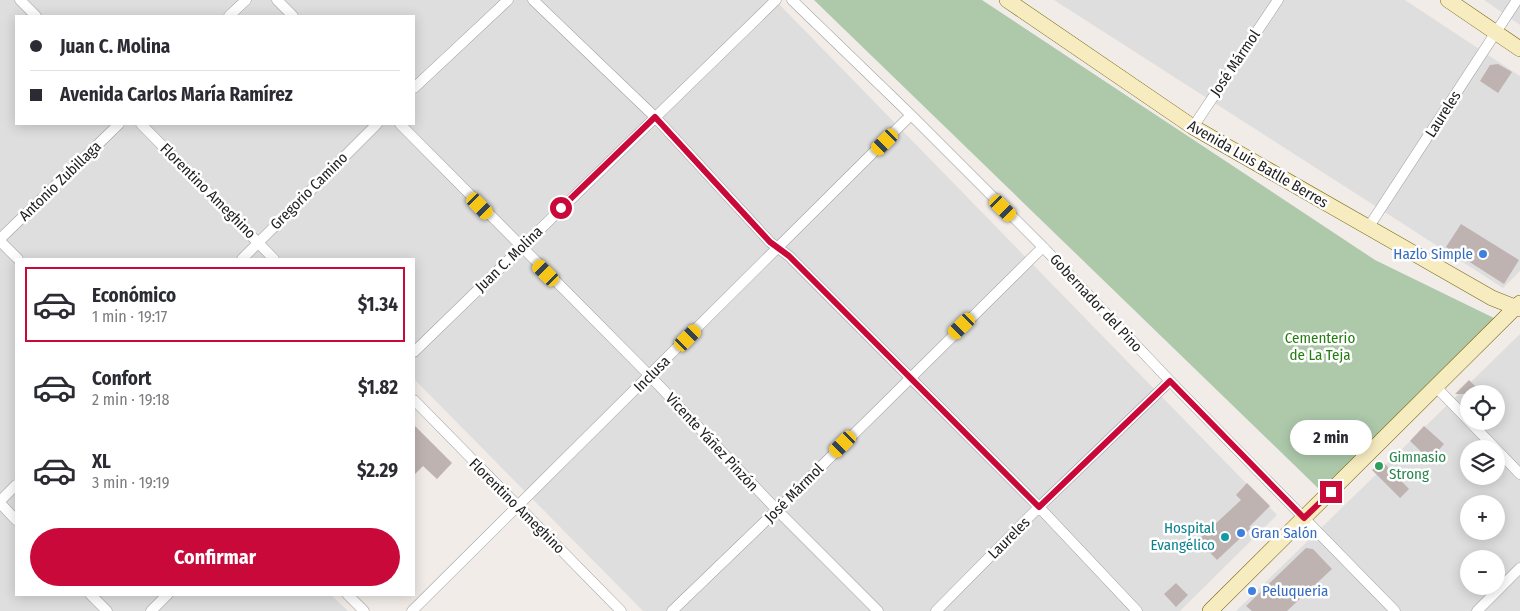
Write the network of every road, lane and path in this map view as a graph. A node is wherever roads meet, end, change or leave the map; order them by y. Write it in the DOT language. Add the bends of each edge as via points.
graph roads {
  1 [pos="20,0"];
  2 [pos="246,0"];
  3 [pos="277,0"];
  4 [pos="508,0"];
  5 [pos="533,0"];
  6 [pos="776,0"];
  7 [pos="792,0"];
  8 [pos="1007,0"];
  9 [pos="1278,0"];
  10 [pos="1448,0"];
  11 [pos="1518,0"];
  12 [pos="35,15"];
  13 [pos="230,15"];
  14 [pos="293,15"];
  15 [pos="1496,32"];
  16 [pos="1520,49"];
  17 [pos="415,87"];
  18 [pos="912,115"];
  19 [pos="655,117"];
  20 [pos="118,125"];
  21 [pos="142,125"];
  22 [pos="376,125"];
  23 [pos="401,125"];
  24 [pos="1193,127"];
  25 [pos="1368,228"];
  26 [pos="0,240"];
  27 [pos="258,242"];
  28 [pos="521,247"];
  29 [pos="1042,247"];
  30 [pos="778,248"];
  31 [pos="17,258"];
  32 [pos="243,258"];
  33 [pos="273,258"];
  34 [pos="1518,306"];
  35 [pos="415,351"];
  36 [pos="650,376"];
  37 [pos="909,378"];
  38 [pos="1170,381"];
  39 [pos="1436,387"];
  40 [pos="415,401"];
  41 [pos="1460,412"];
  42 [pos="1478,430"];
  43 [pos="1487,440"];
  44 [pos="1505,458"];
  45 [pos="1520,474"];
  46 [pos="15,486"];
  47 [pos="0,502"];
  48 [pos="518,506"];
  49 [pos="1039,507"];
  50 [pos="777,510"];
  51 [pos="1304,518"];
  52 [pos="15,519"];
  53 [pos="1520,568"];
  54 [pos="92,596"];
  55 [pos="166,596"];
  56 [pos="349,596"];
  57 [pos="107,611"];
  58 [pos="151,611"];
  59 [pos="364,611"];
  60 [pos="412,611"];
  61 [pos="621,611"];
  62 [pos="672,611"];
  63 [pos="878,611"];
  64 [pos="936,611"];
  65 [pos="1137,611"];
  66 [pos="1210,611"];
  67 [pos="1395,611"];
  68 [pos="1477,611"];
  1 -- 12 [label="street"];
  2 -- 13 [label="street"];
  3 -- 14 [label="street"];
  4 -- 17 [label="street"];
  5 -- 19 [label="street"];
  6 -- 19 [label="street, Juan C. Molina"];
  7 -- 18 [label="street, Gobernador del Pino"];
  8 -- 24 [label="main road, Avenida Luis Batlle Berres"];
  9 -- 24 [label="street, José Mármol"];
  10 -- 15 [label="main road"];
  11 -- 15 [label="street, Laureles"];
  15 -- 16 [label="main road"];
  15 -- 25 [label="street, Laureles"];
  18 -- 29 [label="street, Gobernador del Pino"];
  18 -- 30 [label="street, Inclusa"];
  19 -- 28 [label="street, Juan C. Molina"];
  19 -- 30 [label="street"];
  20 -- 26 [label="street, Antonio Zubillaga"];
  21 -- 27 [label="street, Florentino Ameghino"];
  22 -- 27 [label="street, Gregorio Camino"];
  23 -- 28 [label="street, Vicente Yáñez Pinzón"];
  24 -- 25 [label="main road, Avenida Luis Batlle Berres"];
  25 -- 34 [label="main road, Avenida Luis Batlle Berres" via="1492,298"];
  26 -- 31 [label="street"];
  27 -- 32 [label="street, Gregorio Camino"];
  27 -- 33 [label="street, Florentino Ameghino"];
  28 -- 35 [label="street, Juan C. Molina"];
  28 -- 36 [label="street, Vicente Yáñez Pinzón"];
  29 -- 37 [label="street, José Mármol"];
  29 -- 38 [label="street, Gobernador del Pino"];
  30 -- 36 [label="street, Inclusa"];
  30 -- 37 [label="street"];
  34 -- 39 [label="main road"];
  36 -- 48 [label="street, Inclusa"];
  36 -- 50 [label="street, Vicente Yáñez Pinzón"];
  37 -- 49 [label="street"];
  37 -- 50 [label="street, José Mármol"];
  38 -- 49 [label="street, Laureles"];
  38 -- 51 [label="street, Gobernador del Pino"];
  39 -- 41 [label="street"];
  39 -- 51 [label="main road"];
  40 -- 48 [label="street, Florentino Ameghino"];
  42 -- 43 [label="street"];
  44 -- 45 [label="street"];
  46 -- 47 [label="street"];
  47 -- 52 [label="street"];
  48 -- 60 [label="street, Inclusa"];
  48 -- 61 [label="street, Florentino Ameghino"];
  49 -- 64 [label="street, Laureles"];
  49 -- 65 [label="street"];
  50 -- 62 [label="street, José Mármol"];
  50 -- 63 [label="street, Vicente Yáñez Pinzón"];
  51 -- 66 [label="main road"];
  51 -- 67 [label="street, Gobernador del Pino"];
  53 -- 68 [label="street"];
  54 -- 57 [label="street"];
  55 -- 58 [label="street"];
  56 -- 59 [label="street"];
}
